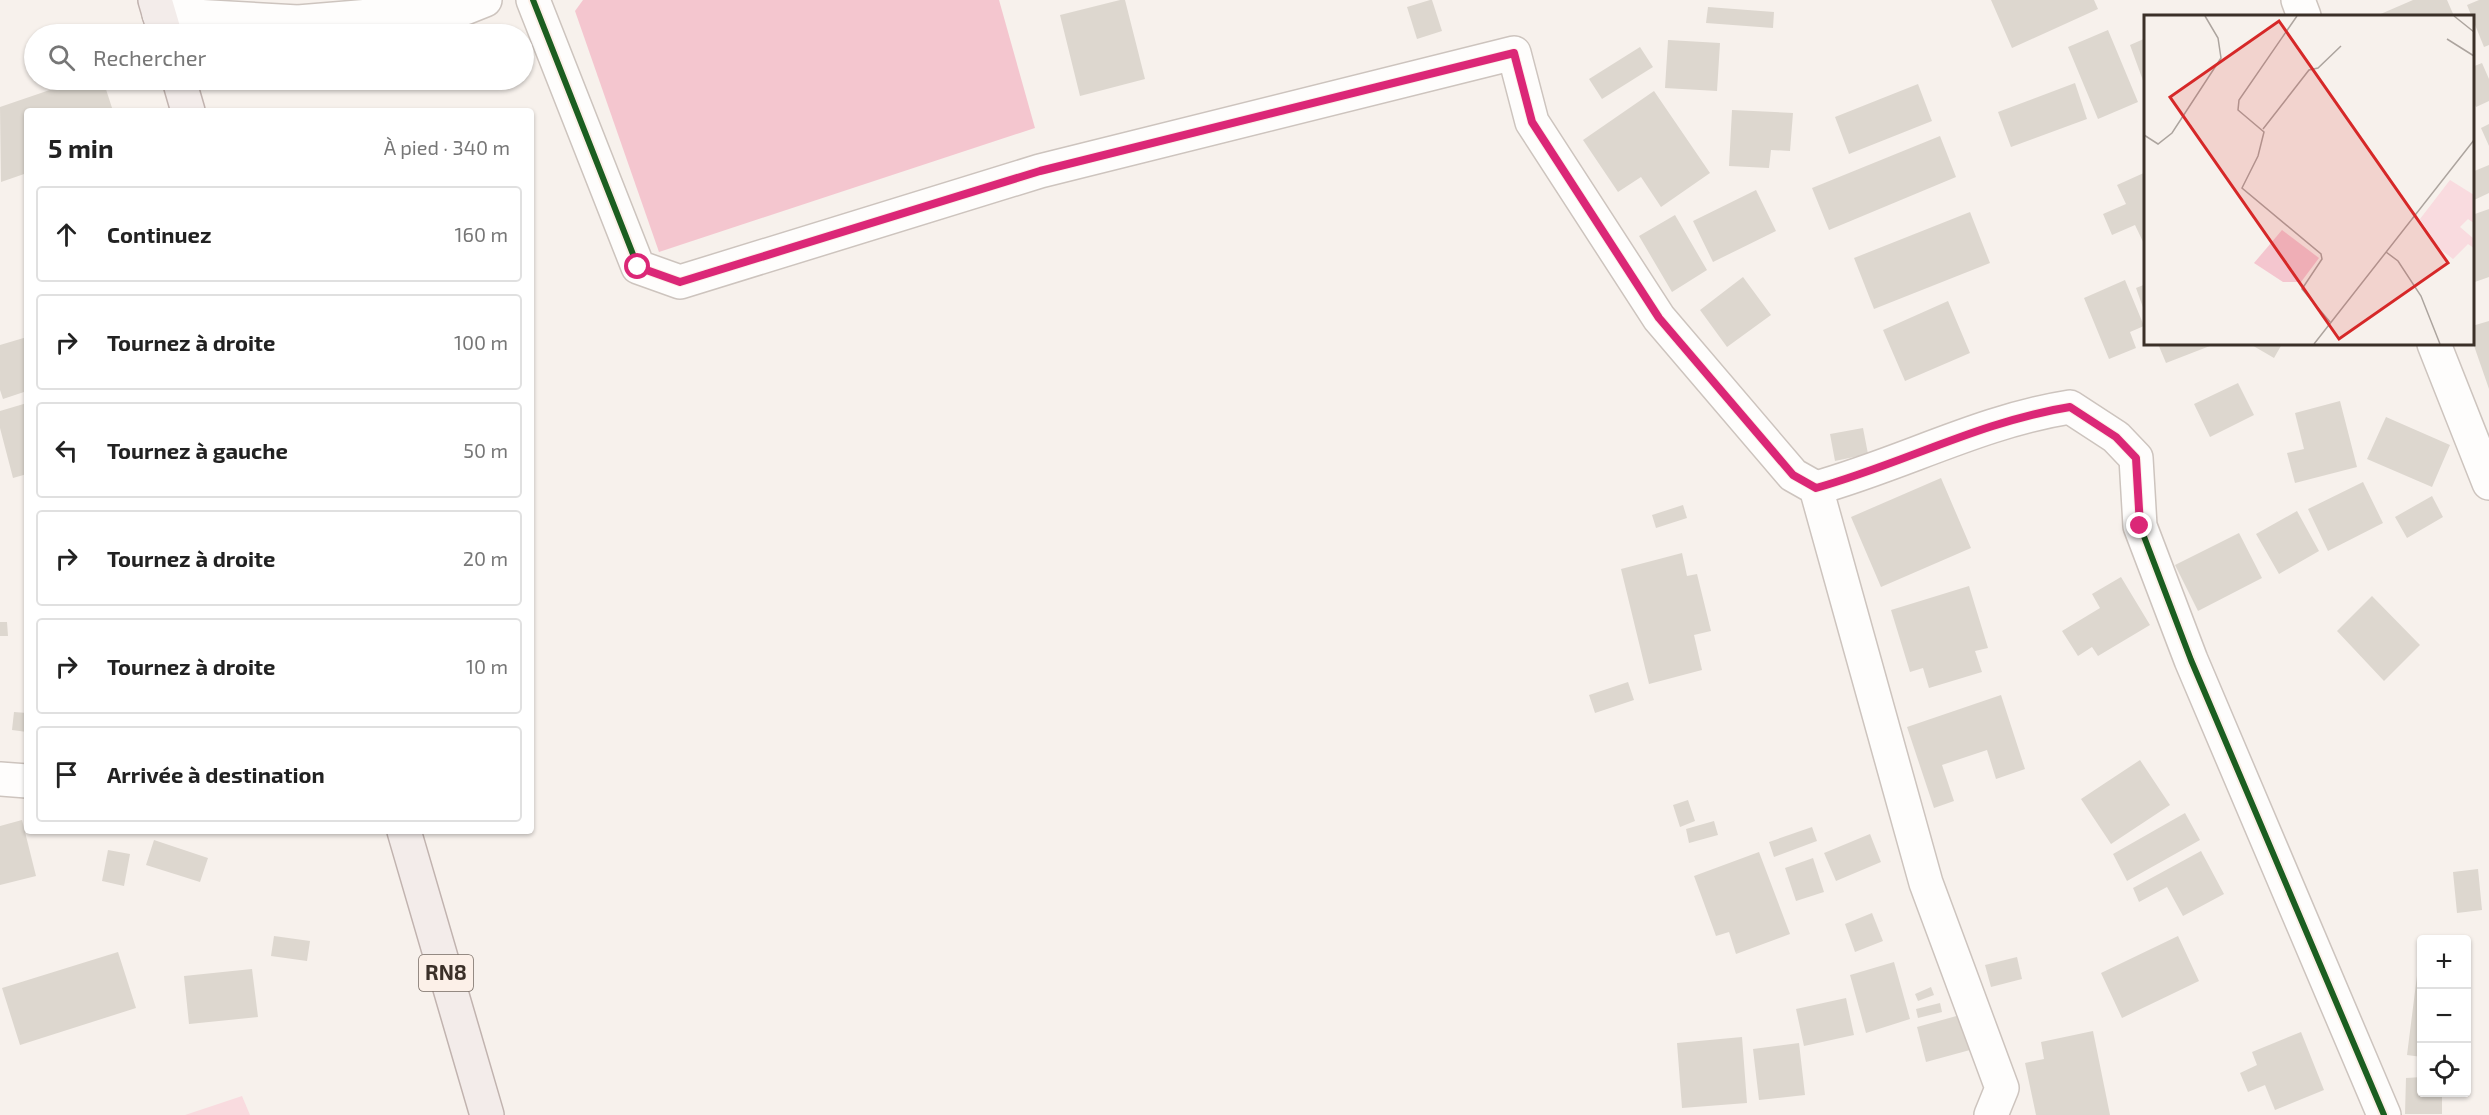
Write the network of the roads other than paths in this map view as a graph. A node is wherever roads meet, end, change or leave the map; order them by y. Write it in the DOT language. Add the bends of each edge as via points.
graph roads {
  1 [pos="485,0"];
  2 [pos="533,0"];
  3 [pos="2298,0"];
  4 [pos="2304,15"];
  5 [pos="160,16"];
  6 [pos="182,90"];
  7 [pos="187,108"];
  8 [pos="2434,345"];
  9 [pos="2489,483"];
  10 [pos="1816,488"];
  11 [pos="0,779"];
  12 [pos="24,781"];
  13 [pos="405,834"];
  14 [pos="487,1115"];
  15 [pos="1992,1115"];
  16 [pos="2384,1115"];
  1 -- 5 [label="street" via="465,8 298,22"];
  2 -- 10 [label="street" via="638,267 680,282 1040,171 1514,53 1532,122 1659,318 1793,475"];
  3 -- 4 [label="street"];
  6 -- 7 [label="main road"];
  8 -- 9 [label="street"];
  10 -- 15 [label="street" via="1926,882 2002,1088"];
  10 -- 16 [label="street" via="2034,412 2070,407 2116,437 2136,458 2140,526 2191,660"];
  11 -- 12 [label="street"];
  13 -- 14 [label="main road, RN8"];
}
